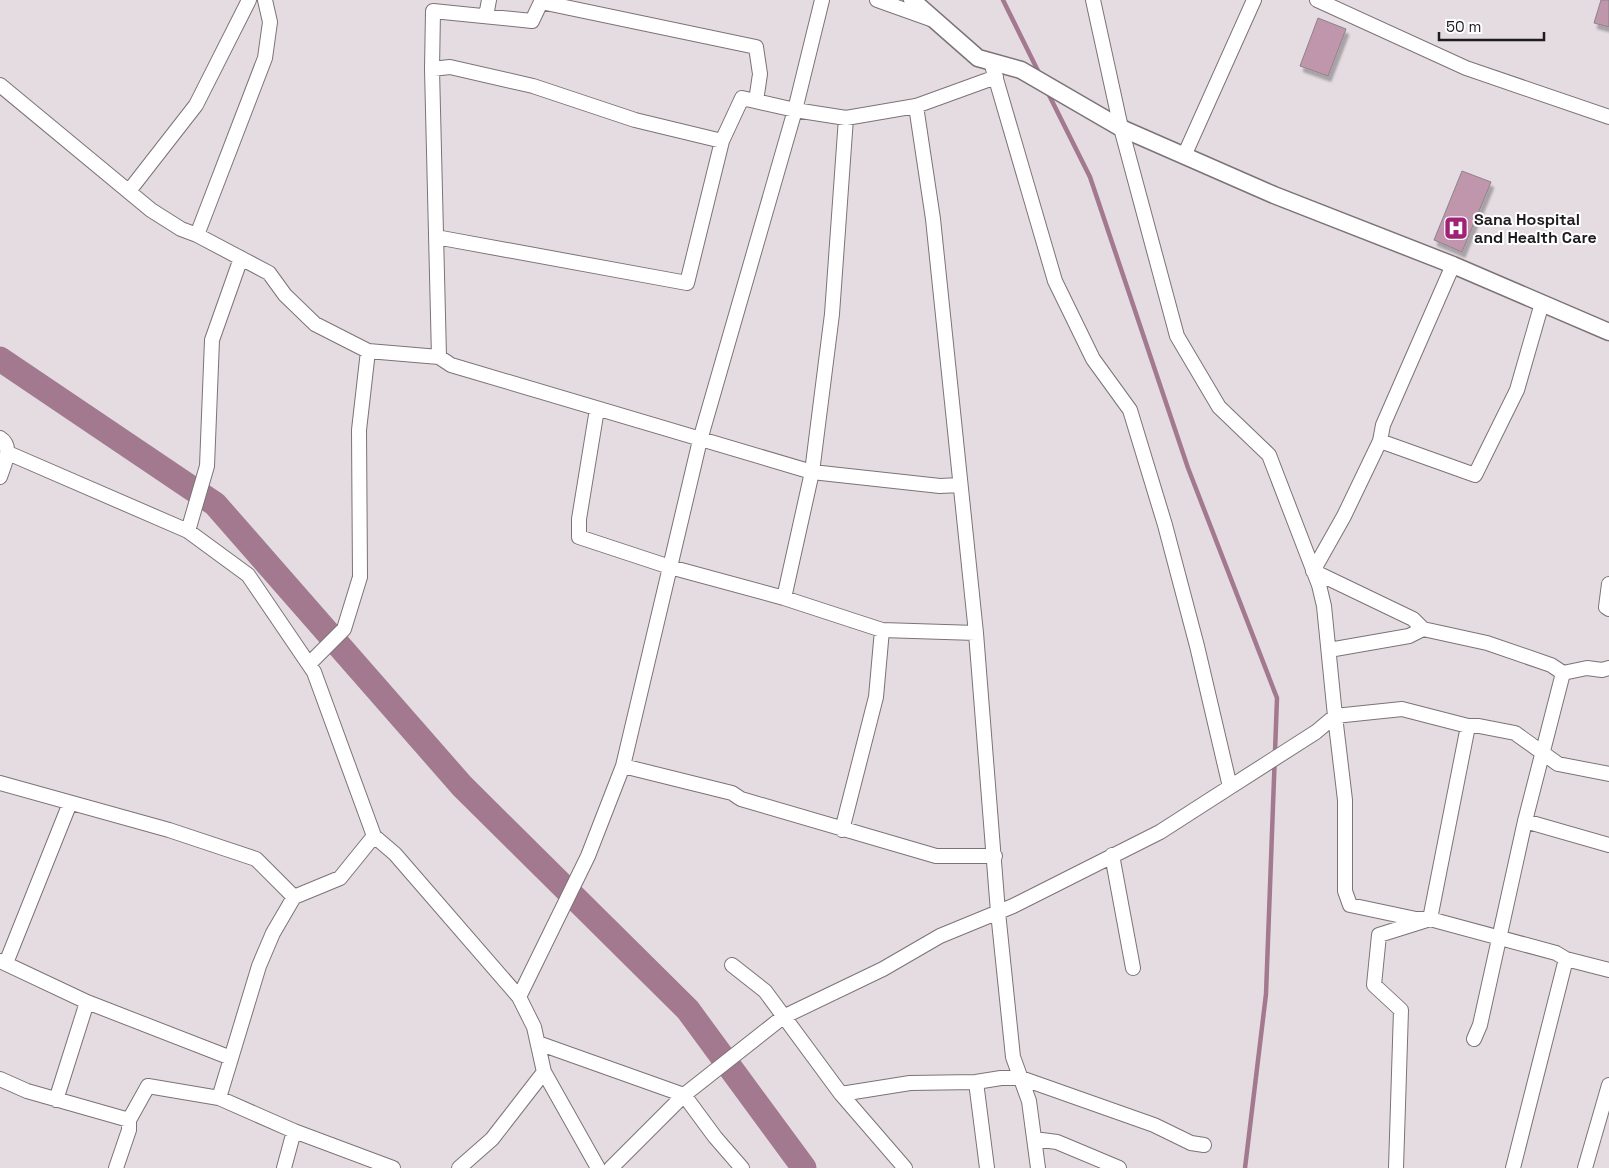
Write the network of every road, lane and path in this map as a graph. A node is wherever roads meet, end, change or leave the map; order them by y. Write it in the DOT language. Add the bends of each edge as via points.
graph roads {
  1 [pos="249,0"];
  2 [pos="265,0"];
  3 [pos="489,0"];
  4 [pos="822,0"];
  5 [pos="877,0"];
  6 [pos="912,0"];
  7 [pos="1093,0"];
  8 [pos="1254,0"];
  9 [pos="1317,0"];
  10 [pos="486,16"];
  11 [pos="938,22"];
  12 [pos="432,69"];
  13 [pos="993,70"];
  14 [pos="0,85"];
  15 [pos="756,101"];
  16 [pos="916,106"];
  17 [pos="795,110"];
  18 [pos="1609,117"];
  19 [pos="846,118"];
  20 [pos="1121,128"];
  21 [pos="722,141"];
  22 [pos="1184,156"];
  23 [pos="129,191"];
  24 [pos="197,235"];
  25 [pos="436,237"];
  26 [pos="241,258"];
  27 [pos="1453,265"];
  28 [pos="1542,303"];
  29 [pos="1609,332"];
  30 [pos="368,351"];
  31 [pos="439,357"];
  32 [pos="597,409"];
  33 [pos="0,438"];
  34 [pos="700,440"];
  35 [pos="1380,441"];
  36 [pos="8,453"];
  37 [pos="812,472"];
  38 [pos="0,477"];
  39 [pos="960,484"];
  40 [pos="188,531"];
  41 [pos="670,567"];
  42 [pos="1313,571"];
  43 [pos="1609,584"];
  44 [pos="784,598"];
  45 [pos="1609,609"];
  46 [pos="1423,629"];
  47 [pos="882,630"];
  48 [pos="976,633"];
  49 [pos="1328,650"];
  50 [pos="309,664"];
  51 [pos="1609,668"];
  52 [pos="1563,673"];
  53 [pos="1335,716"];
  54 [pos="1468,726"];
  55 [pos="1542,751"];
  56 [pos="623,766"];
  57 [pos="1609,774"];
  58 [pos="0,783"];
  59 [pos="1230,787"];
  60 [pos="70,803"];
  61 [pos="1525,820"];
  62 [pos="842,830"];
  63 [pos="374,836"];
  64 [pos="1609,845"];
  65 [pos="1112,855"];
  66 [pos="995,856"];
  67 [pos="294,896"];
  68 [pos="998,912"];
  69 [pos="1430,919"];
  70 [pos="1498,938"];
  71 [pos="1566,959"];
  72 [pos="3,962"];
  73 [pos="732,965"];
  74 [pos="1133,968"];
  75 [pos="1609,970"];
  76 [pos="519,997"];
  77 [pos="87,1002"];
  78 [pos="783,1017"];
  79 [pos="1474,1039"];
  80 [pos="538,1043"];
  81 [pos="231,1058"];
  82 [pos="544,1072"];
  83 [pos="1021,1078"];
  84 [pos="0,1079"];
  85 [pos="976,1082"];
  86 [pos="1609,1085"];
  87 [pos="841,1094"];
  88 [pos="684,1095"];
  89 [pos="219,1098"];
  90 [pos="56,1100"];
  91 [pos="129,1120"];
  92 [pos="294,1131"];
  93 [pos="1034,1139"];
  94 [pos="1204,1145"];
  95 [pos="116,1168"];
  96 [pos="284,1168"];
  97 [pos="393,1168"];
  98 [pos="459,1168"];
  99 [pos="598,1168"];
  100 [pos="612,1168"];
  101 [pos="742,1168"];
  102 [pos="905,1168"];
  103 [pos="987,1168"];
  104 [pos="1038,1168"];
  105 [pos="1120,1168"];
  106 [pos="1396,1168"];
  107 [pos="1513,1168"];
  108 [pos="1586,1168"];
  1 -- 23 [label="street" via="196,105"];
  2 -- 24 [label="street" via="270,22 265,58"];
  3 -- 10 [label="street"];
  4 -- 17 [label="street"];
  5 -- 11 [label="street"];
  6 -- 11 [label="street"];
  7 -- 20 [label="street"];
  8 -- 22 [label="street"];
  9 -- 18 [label="street" via="1466,68"];
  10 -- 12 [label="street" via="433,11"];
  10 -- 15 [label="street" via="532,21 541,2 756,47 760,74"];
  11 -- 13 [label="street"];
  12 -- 21 [label="street" via="450,67 533,86 635,120"];
  12 -- 25 [label="street"];
  13 -- 16 [label="street"];
  13 -- 20 [label="street" via="1021,70"];
  13 -- 59 [label="street" via="1055,281 1093,359 1130,410 1166,525"];
  14 -- 23 [label="street"];
  15 -- 17 [label="street"];
  15 -- 21 [label="street" via="742,98"];
  16 -- 19 [label="street"];
  16 -- 39 [label="street" via="933,219"];
  17 -- 19 [label="street"];
  17 -- 34 [label="street"];
  19 -- 37 [label="street" via="832,314"];
  20 -- 22 [label="street"];
  20 -- 42 [label="street" via="1177,336 1219,407 1269,454"];
  21 -- 25 [label="street" via="687,283"];
  22 -- 27 [label="street"];
  23 -- 24 [label="street" via="150,210"];
  24 -- 26 [label="street"];
  25 -- 31 [label="street"];
  26 -- 30 [label="street" via="268,273 284,295 315,324"];
  26 -- 40 [label="street" via="212,340 207,466"];
  27 -- 28 [label="street"];
  27 -- 35 [label="street" via="1383,425"];
  28 -- 29 [label="street"];
  28 -- 35 [label="street" via="1518,390 1475,475"];
  30 -- 31 [label="street"];
  30 -- 50 [label="street" via="359,430 360,577 344,629"];
  31 -- 32 [label="street" via="451,365"];
  32 -- 34 [label="street"];
  32 -- 41 [label="street" via="579,519 579,537"];
  33 -- 36 [label="street" via="4,440"];
  34 -- 37 [label="street"];
  34 -- 41 [label="street"];
  35 -- 42 [label="street"];
  36 -- 38 [label="street"];
  36 -- 40 [label="street"];
  37 -- 39 [label="street" via="940,486"];
  37 -- 44 [label="street"];
  39 -- 48 [label="street"];
  40 -- 50 [label="street" via="248,575"];
  41 -- 44 [label="street"];
  41 -- 56 [label="street"];
  42 -- 46 [label="street" via="1413,619"];
  42 -- 49 [label="street" via="1324,606"];
  43 -- 45 [label="street" via="1606,607"];
  44 -- 47 [label="street"];
  46 -- 49 [label="street" via="1409,636"];
  46 -- 52 [label="street" via="1488,643 1551,665"];
  47 -- 48 [label="street"];
  47 -- 62 [label="street" via="876,697"];
  48 -- 66 [label="street"];
  49 -- 53 [label="street"];
  50 -- 63 [label="street"];
  51 -- 52 [label="street"];
  52 -- 55 [label="street"];
  53 -- 54 [label="street" via="1402,709"];
  53 -- 59 [label="street" via="1316,732"];
  53 -- 69 [label="street" via="1345,800 1345,891 1350,905"];
  54 -- 55 [label="street" via="1515,733"];
  54 -- 69 [label="street"];
  55 -- 57 [label="street" via="1558,764"];
  55 -- 61 [label="street"];
  56 -- 62 [label="street" via="732,793 741,799"];
  56 -- 76 [label="street" via="588,856"];
  58 -- 60 [label="street"];
  59 -- 65 [label="street" via="1160,832"];
  60 -- 67 [label="street" via="169,830 256,859"];
  60 -- 72 [label="street"];
  61 -- 64 [label="street"];
  61 -- 70 [label="street"];
  62 -- 66 [label="street" via="936,856"];
  63 -- 67 [label="street" via="340,878"];
  63 -- 76 [label="street" via="395,854"];
  65 -- 68 [label="street"];
  65 -- 74 [label="street"];
  66 -- 68 [label="street"];
  67 -- 81 [label="street" via="259,966"];
  68 -- 78 [label="street" via="940,936 884,969"];
  68 -- 83 [label="street" via="1013,1057"];
  69 -- 70 [label="street"];
  69 -- 106 [label="street" via="1379,935 1374,985 1401,1010"];
  70 -- 71 [label="street" via="1556,953"];
  70 -- 79 [label="street" via="1480,1025"];
  71 -- 75 [label="street"];
  71 -- 107 [label="street"];
  72 -- 77 [label="street"];
  73 -- 78 [label="street" via="764,991"];
  76 -- 80 [label="street"];
  77 -- 81 [label="street"];
  77 -- 90 [label="street"];
  78 -- 87 [label="street"];
  78 -- 88 [label="street"];
  80 -- 82 [label="street"];
  80 -- 88 [label="street"];
  81 -- 89 [label="street"];
  82 -- 98 [label="street" via="492,1139"];
  82 -- 99 [label="street"];
  83 -- 85 [label="street"];
  83 -- 93 [label="street" via="1029,1101"];
  83 -- 94 [label="street" via="1154,1125 1191,1143"];
  84 -- 90 [label="street"];
  85 -- 87 [label="street" via="910,1083"];
  85 -- 103 [label="street"];
  86 -- 108 [label="street"];
  87 -- 102 [label="street"];
  88 -- 100 [label="street"];
  88 -- 101 [label="street"];
  89 -- 91 [label="street" via="148,1086"];
  89 -- 92 [label="street"];
  90 -- 91 [label="street"];
  91 -- 95 [label="street" via="129,1130"];
  92 -- 96 [label="street"];
  92 -- 97 [label="street"];
  93 -- 104 [label="street"];
  93 -- 105 [label="street" via="1057,1142"];
}
